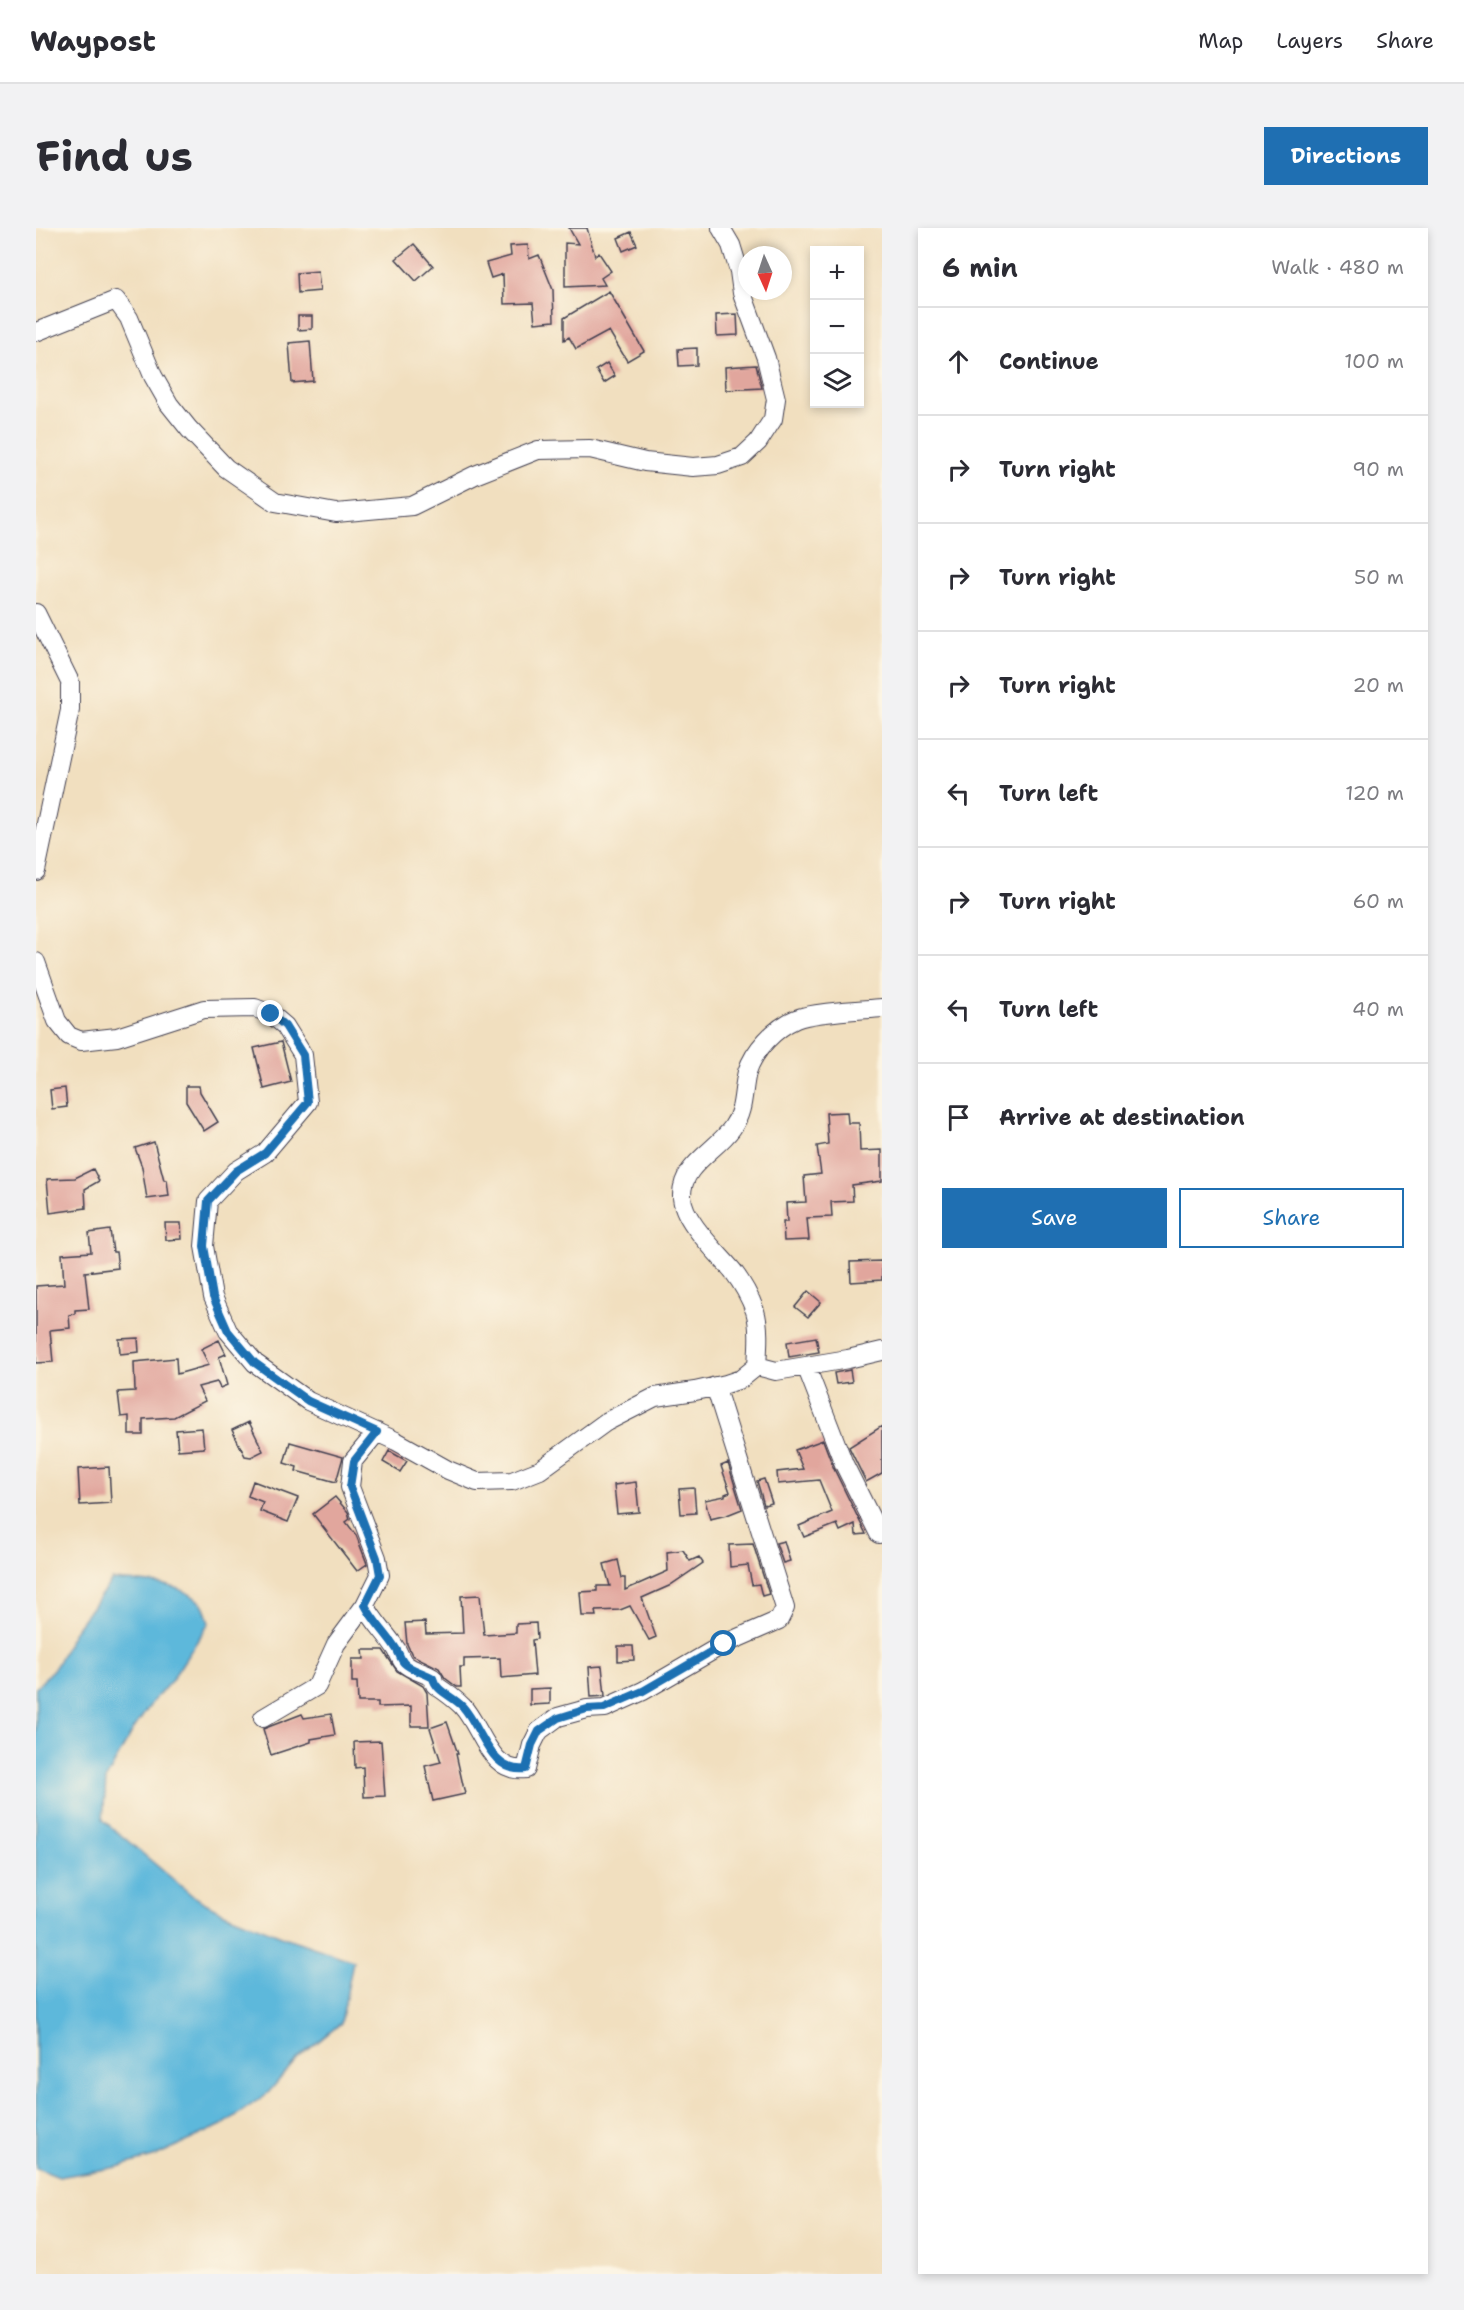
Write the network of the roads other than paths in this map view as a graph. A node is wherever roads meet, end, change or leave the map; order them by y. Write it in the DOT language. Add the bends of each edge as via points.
graph roads {
  1 [pos="721,228"];
  2 [pos="36,332"];
  3 [pos="36,613"];
  4 [pos="38,861"];
  5 [pos="36,962"];
  6 [pos="882,1008"];
  7 [pos="882,1351"];
  8 [pos="756,1366"];
  9 [pos="806,1366"];
  10 [pos="716,1386"];
  11 [pos="377,1432"];
  12 [pos="879,1534"];
  13 [pos="365,1605"];
  14 [pos="263,1718"];
  1 -- 2 [label="street" via="731,245 776,399 773,419 758,442 742,457 718,465 693,467 645,462 590,449 538,450 412,506 336,513 274,502 226,468 169,404 129,318 116,300"];
  3 -- 4 [label="street" via="70,682 70,710"];
  5 -- 11 [label="street" via="57,1020 69,1036 81,1041 117,1037 204,1009 255,1008 271,1014 285,1026 303,1055 308,1102 265,1153 236,1171 208,1201 204,1246 213,1297 228,1331 255,1363 308,1401"];
  6 -- 8 [label="street" via="797,1018 777,1032 754,1055 747,1072 741,1113 731,1130 686,1178 682,1198 692,1222 733,1271 756,1313"];
  7 -- 9 [label="street"];
  8 -- 9 [label="street" via="776,1371"];
  8 -- 10 [label="street" via="741,1378"];
  9 -- 12 [label="street" via="844,1464"];
  10 -- 11 [label="street" via="655,1397 606,1422 540,1470 512,1481 477,1482"];
  10 -- 13 [label="street" via="785,1608 779,1620 724,1644 643,1691 604,1708 558,1718 539,1731 526,1769 520,1770 497,1759 462,1706 435,1685 433,1678 402,1662 397,1648"];
  11 -- 13 [label="street" via="354,1461 350,1487 380,1575"];
  13 -- 14 [label="street" via="336,1644 317,1686"];
}
